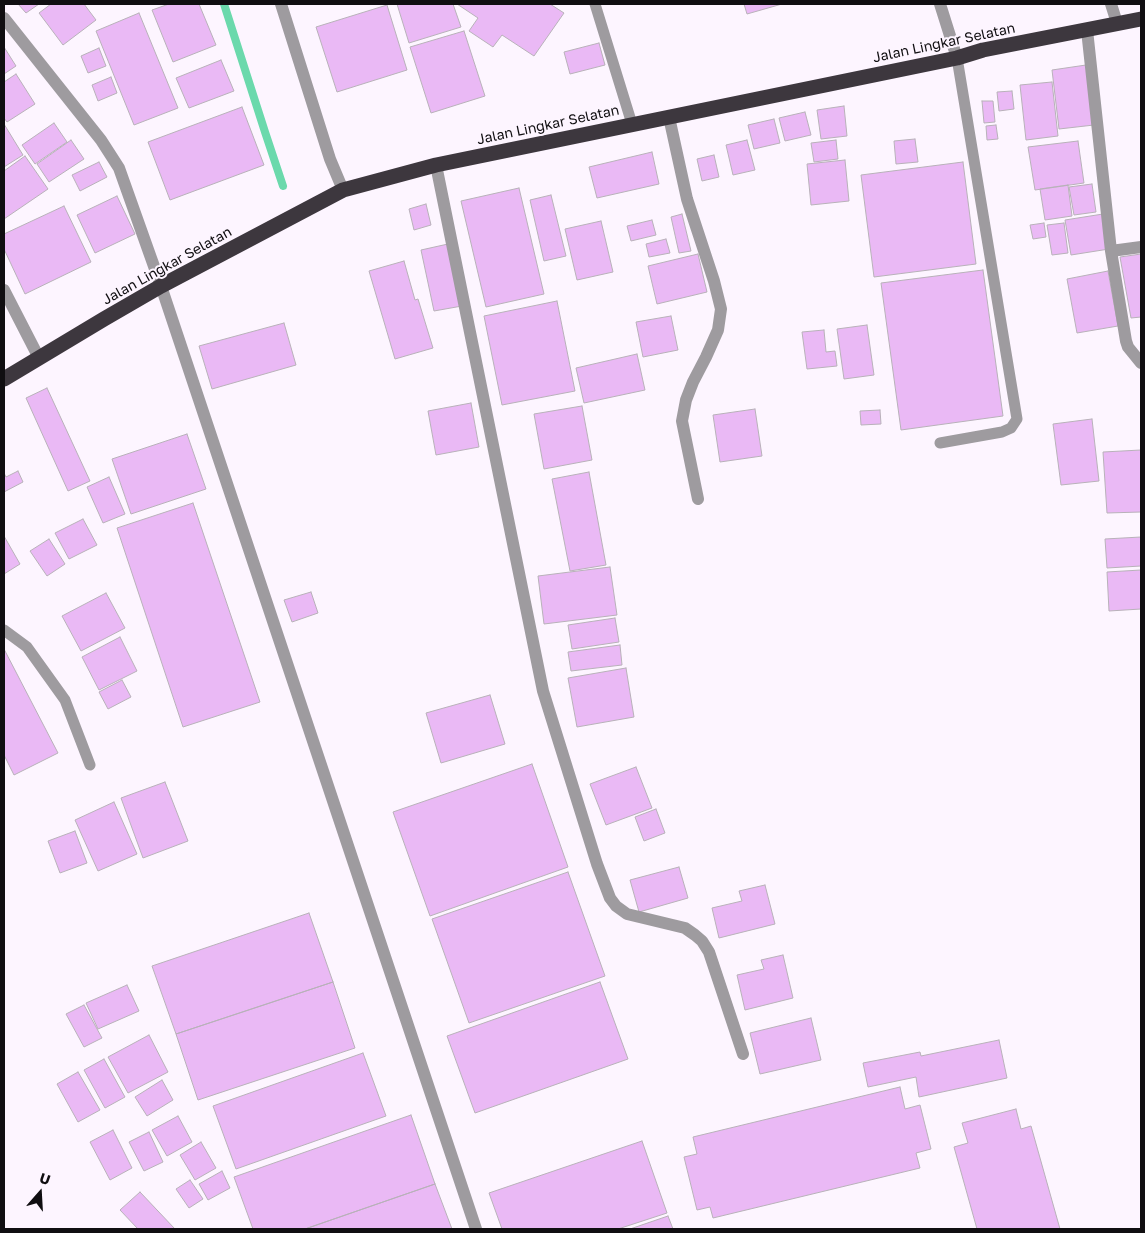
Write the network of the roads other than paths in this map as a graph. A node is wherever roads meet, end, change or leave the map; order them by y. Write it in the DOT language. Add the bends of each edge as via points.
graph roads {
  1 [pos="281,4"];
  2 [pos="595,4"];
  3 [pos="940,4"];
  4 [pos="1111,4"];
  5 [pos="4,18"];
  6 [pos="1141,19"];
  7 [pos="1116,23"];
  8 [pos="1087,30"];
  9 [pos="957,58"];
  10 [pos="669,117"];
  11 [pos="632,124"];
  12 [pos="436,166"];
  13 [pos="343,190"];
  14 [pos="1141,247"];
  15 [pos="1110,251"];
  16 [pos="161,286"];
  17 [pos="4,290"];
  18 [pos="39,358"];
  19 [pos="1141,362"];
  20 [pos="4,379"];
  21 [pos="940,443"];
  22 [pos="698,500"];
  23 [pos="4,630"];
  24 [pos="90,765"];
  25 [pos="743,1054"];
  26 [pos="476,1229"];
  1 -- 13 [label="street"];
  2 -- 11 [label="lane"];
  3 -- 9 [label="street"];
  4 -- 7 [label="street"];
  5 -- 16 [label="street" via="101,140 119,168"];
  6 -- 7 [label="highway, Jalan Lingkar Selatan"];
  7 -- 8 [label="highway, Jalan Lingkar Selatan"];
  8 -- 9 [label="highway, Jalan Lingkar Selatan"];
  8 -- 15 [label="street"];
  9 -- 10 [label="highway, Jalan Lingkar Selatan"];
  9 -- 21 [label="lane" via="1017,419 1011,428 1002,432"];
  10 -- 11 [label="highway, Jalan Lingkar Selatan"];
  10 -- 22 [label="street" via="687,199 721,309 718,330 693,382 682,421"];
  11 -- 12 [label="highway, Jalan Lingkar Selatan"];
  12 -- 13 [label="highway, Jalan Lingkar Selatan"];
  12 -- 25 [label="street" via="543,691 596,864 610,898 626,914 685,928 702,941 709,952"];
  13 -- 16 [label="highway, Jalan Lingkar Selatan"];
  14 -- 15 [label="street"];
  15 -- 19 [label="street" via="1126,341"];
  16 -- 18 [label="highway, Jalan Lingkar Selatan"];
  16 -- 26 [label="street"];
  17 -- 18 [label="street"];
  18 -- 20 [label="highway, Jalan Lingkar Selatan"];
  23 -- 24 [label="lane" via="27,647 65,700"];
}
